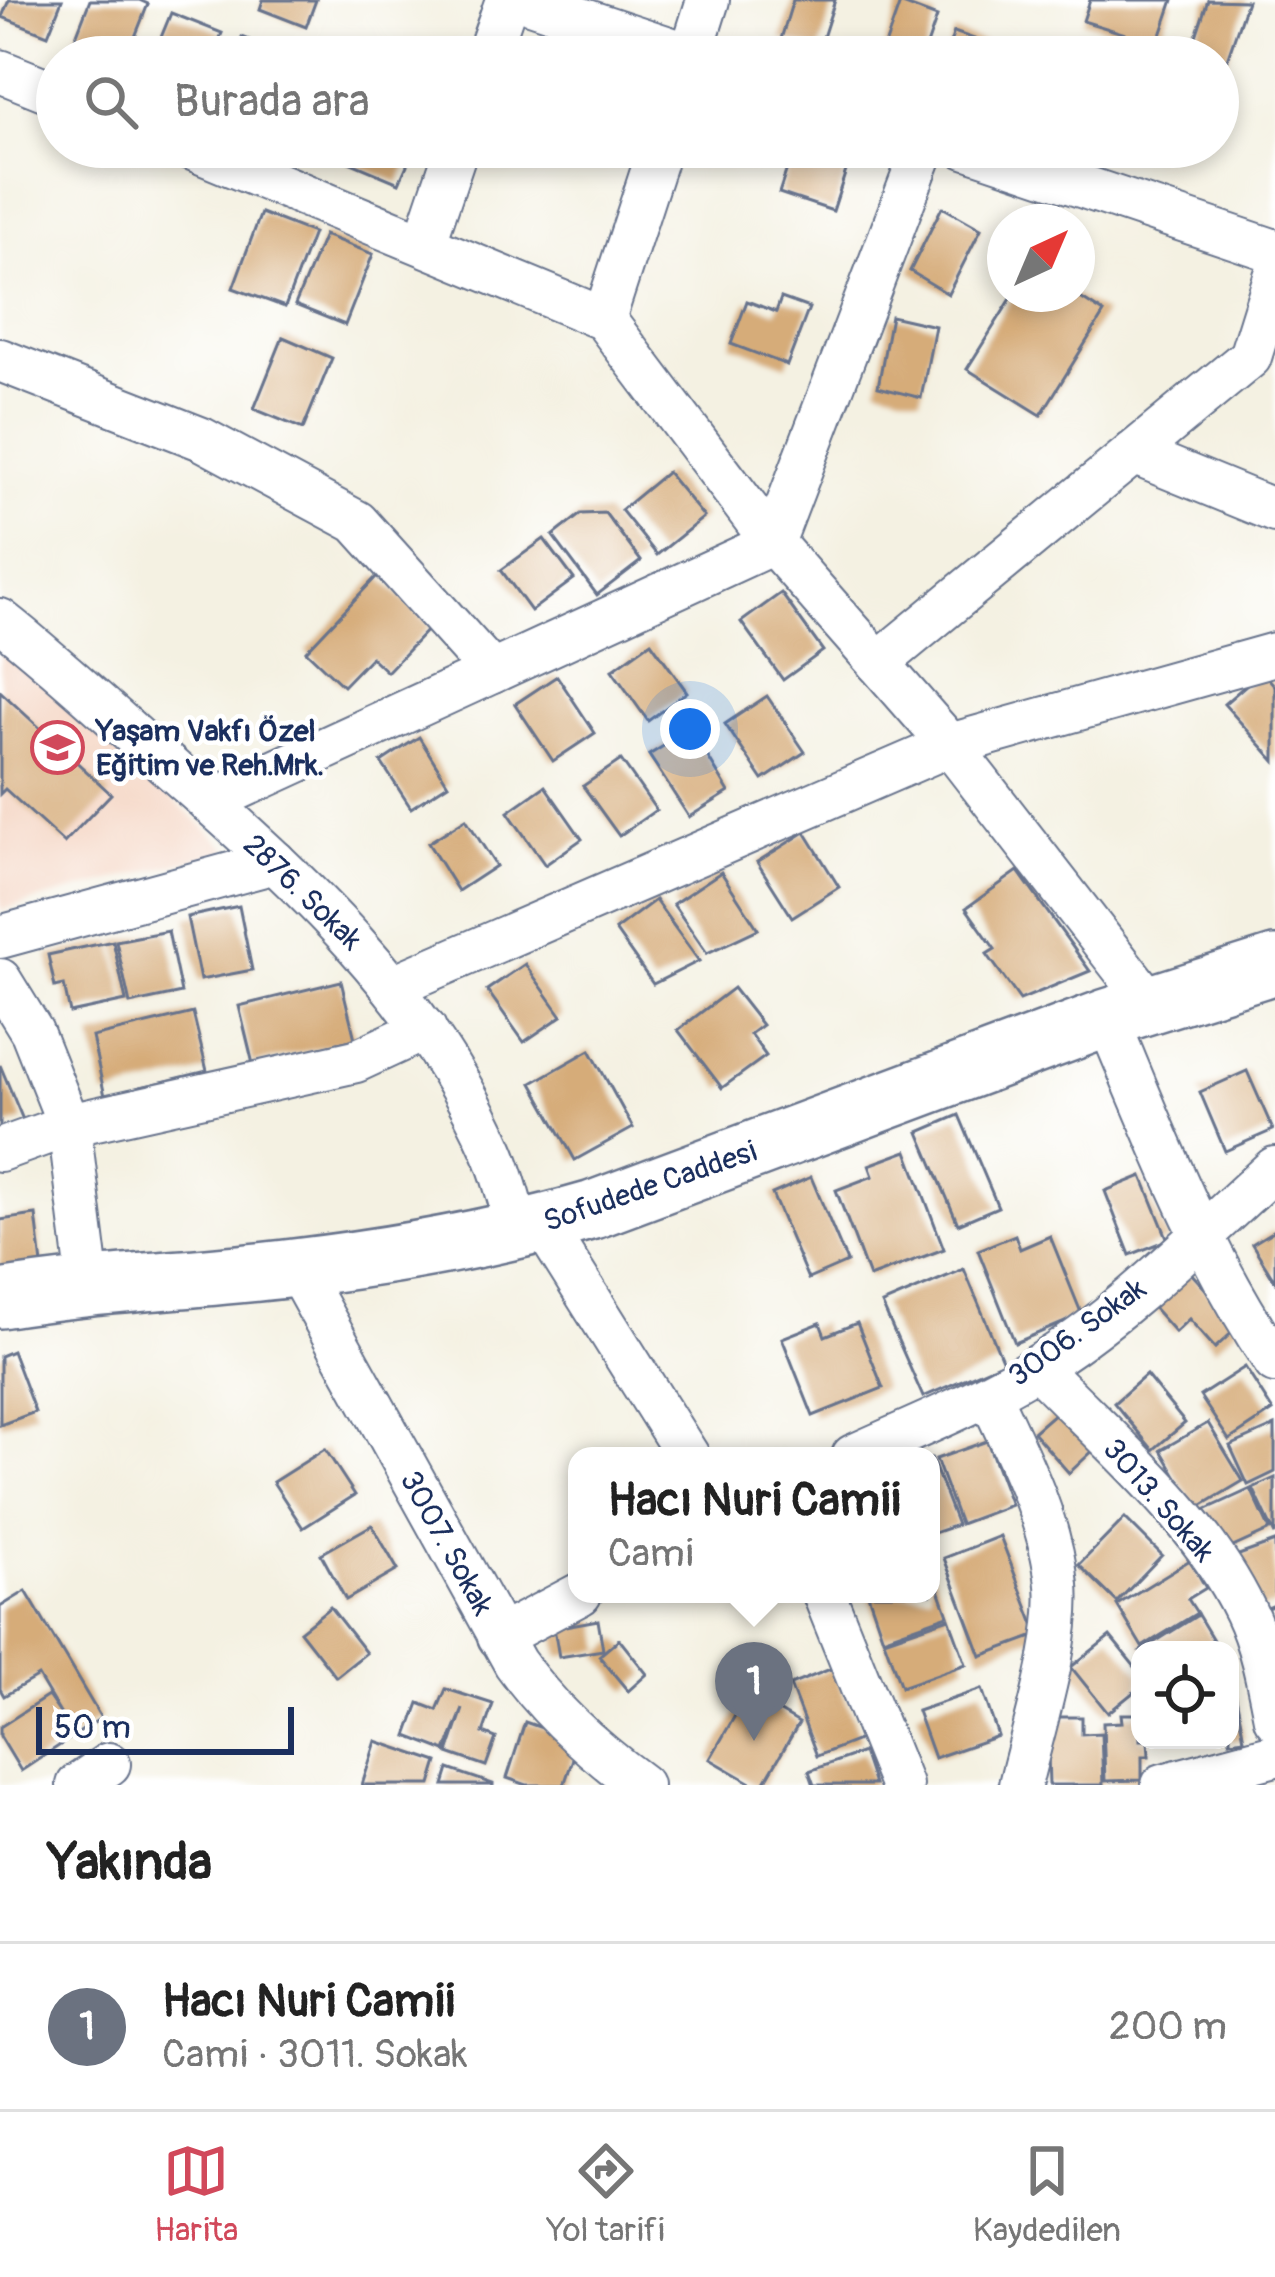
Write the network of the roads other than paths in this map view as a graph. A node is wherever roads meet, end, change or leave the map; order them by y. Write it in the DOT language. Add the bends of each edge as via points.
graph roads {
  1 [pos="507,0"];
  2 [pos="524,0"];
  3 [pos="708,0"];
  4 [pos="494,36"];
  5 [pos="632,36"];
  6 [pos="698,36"];
  7 [pos="0,71"];
  8 [pos="36,86"];
  9 [pos="240,168"];
  10 [pos="450,168"];
  11 [pos="653,168"];
  12 [pos="916,168"];
  13 [pos="1027,168"];
  14 [pos="424,242"];
  15 [pos="1275,251"];
  16 [pos="1275,277"];
  17 [pos="604,319"];
  18 [pos="0,360"];
  19 [pos="1133,453"];
  20 [pos="1275,511"];
  21 [pos="772,543"];
  22 [pos="0,620"];
  23 [pos="1275,654"];
  24 [pos="878,663"];
  25 [pos="492,672"];
  26 [pos="950,745"];
  27 [pos="209,802"];
  28 [pos="275,862"];
  29 [pos="0,937"];
  30 [pos="1275,965"];
  31 [pos="0,980"];
  32 [pos="393,986"];
  33 [pos="1129,1011"];
  34 [pos="425,1029"];
  35 [pos="69,1125"];
  36 [pos="0,1150"];
  37 [pos="1275,1168"];
  38 [pos="530,1227"];
  39 [pos="1199,1237"];
  40 [pos="296,1268"];
  41 [pos="89,1286"];
  42 [pos="0,1299"];
  43 [pos="1275,1362"];
  44 [pos="1037,1367"];
  45 [pos="989,1394"];
  46 [pos="682,1447"];
  47 [pos="873,1447"];
  48 [pos="568,1600"];
  49 [pos="828,1603"];
  50 [pos="499,1637"];
  51 [pos="1275,1718"];
  52 [pos="1275,1755"];
  53 [pos="641,1785"];
  54 [pos="901,1785"];
  55 [pos="1020,1785"];
  56 [pos="1163,1785"];
  1 -- 4 [label="street"];
  2 -- 5 [label="street"];
  3 -- 6 [label="street"];
  7 -- 8 [label="street"];
  9 -- 14 [label="street"];
  10 -- 14 [label="street"];
  11 -- 17 [label="street"];
  12 -- 21 [label="street"];
  13 -- 15 [label="street"];
  14 -- 17 [label="street"];
  16 -- 19 [label="street" via="1250,356"];
  17 -- 21 [label="street"];
  18 -- 25 [label="street" via="202,439 357,522"];
  19 -- 20 [label="street"];
  19 -- 24 [label="street"];
  21 -- 24 [label="street"];
  21 -- 25 [label="street"];
  22 -- 27 [label="street, 2876. Sokak"];
  23 -- 26 [label="street"];
  24 -- 26 [label="street"];
  25 -- 27 [label="street"];
  26 -- 32 [label="street"];
  26 -- 33 [label="street"];
  27 -- 28 [label="street, 2876. Sokak"];
  28 -- 29 [label="street"];
  28 -- 32 [label="street, 2876. Sokak"];
  30 -- 33 [label="main road, Sofudede Caddesi"];
  31 -- 35 [label="street" via="32,1032"];
  32 -- 34 [label="street, 2876. Sokak"];
  33 -- 38 [label="main road, Sofudede Caddesi"];
  33 -- 39 [label="street"];
  34 -- 35 [label="street" via="356,1061"];
  34 -- 38 [label="street, 2876. Sokak"];
  35 -- 36 [label="street"];
  35 -- 41 [label="street"];
  37 -- 39 [label="street, 3006. Sokak"];
  38 -- 40 [label="main road, Sofudede Caddesi"];
  38 -- 46 [label="street, 2876. Sokak"];
  39 -- 43 [label="street"];
  39 -- 44 [label="street, 3006. Sokak"];
  40 -- 41 [label="main road, Sofudede Caddesi"];
  40 -- 50 [label="street, 3007. Sokak"];
  41 -- 42 [label="main road, Sofudede Caddesi"];
  44 -- 45 [label="street, 3006. Sokak"];
  44 -- 51 [label="street, 3013. Sokak" via="1186,1521 1215,1562 1246,1612"];
  45 -- 47 [label="street, 3006. Sokak"];
  45 -- 55 [label="street" via="1023,1469 1058,1587"];
  48 -- 50 [label="street"];
  49 -- 54 [label="street"];
  50 -- 53 [label="street, 3007. Sokak" via="536,1693"];
  52 -- 56 [label="street"];
}
